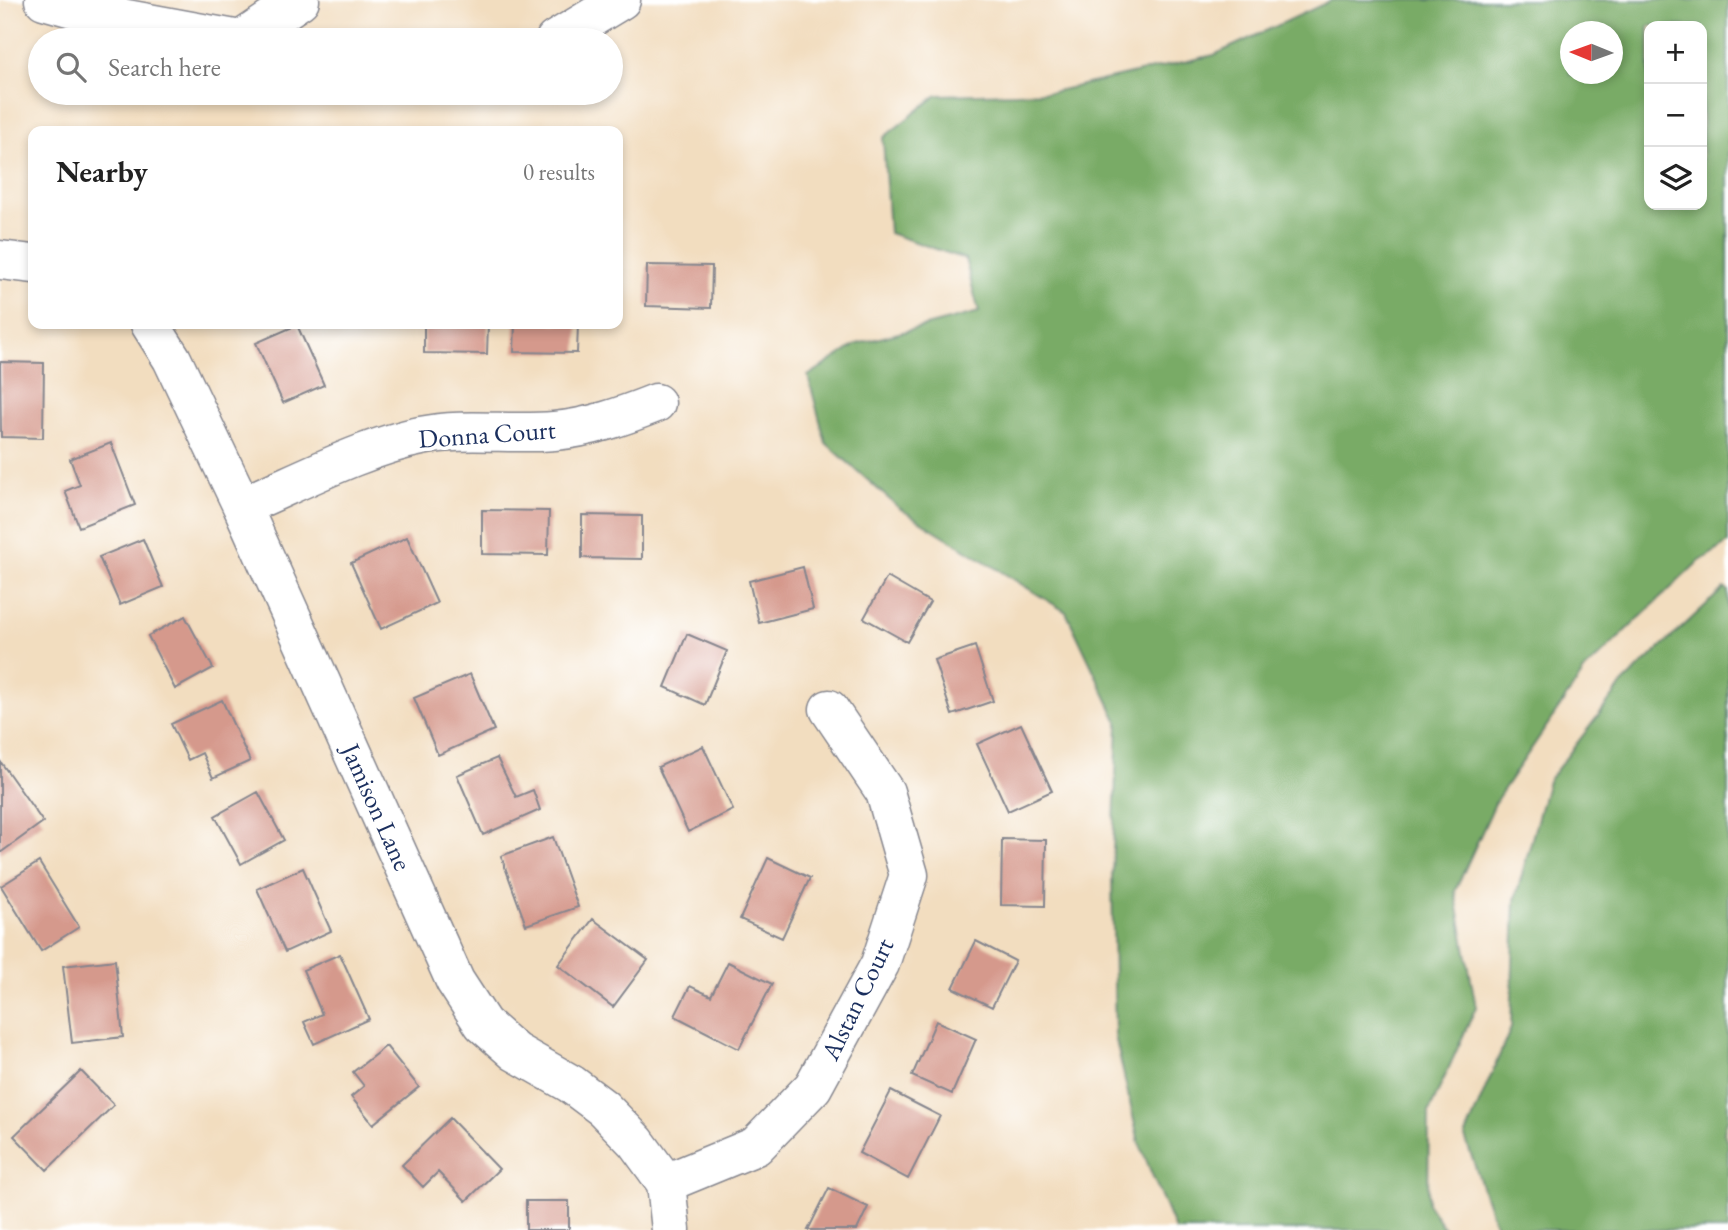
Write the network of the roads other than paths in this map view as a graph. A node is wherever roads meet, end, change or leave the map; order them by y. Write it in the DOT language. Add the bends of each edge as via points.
graph roads {
  1 [pos="44,0"];
  2 [pos="300,0"];
  3 [pos="621,0"];
  4 [pos="175,28"];
  5 [pos="258,28"];
  6 [pos="575,28"];
  7 [pos="0,260"];
  8 [pos="28,263"];
  9 [pos="153,329"];
  10 [pos="656,403"];
  11 [pos="242,506"];
  12 [pos="829,709"];
  13 [pos="666,1183"];
  14 [pos="671,1230"];
  1 -- 4 [label="street"];
  2 -- 5 [label="street"];
  3 -- 6 [label="street"];
  7 -- 8 [label="street"];
  9 -- 11 [label="street, Jamison Lane"];
  10 -- 11 [label="street, Donna Court" via="614,419 564,429 421,436 357,457"];
  11 -- 13 [label="street, Jamison Lane" via="455,981 483,1024 514,1052 603,1108"];
  12 -- 13 [label="street, Alstan Court" via="885,792 909,875 880,964 813,1087 756,1146"];
  13 -- 14 [label="street"];
}
